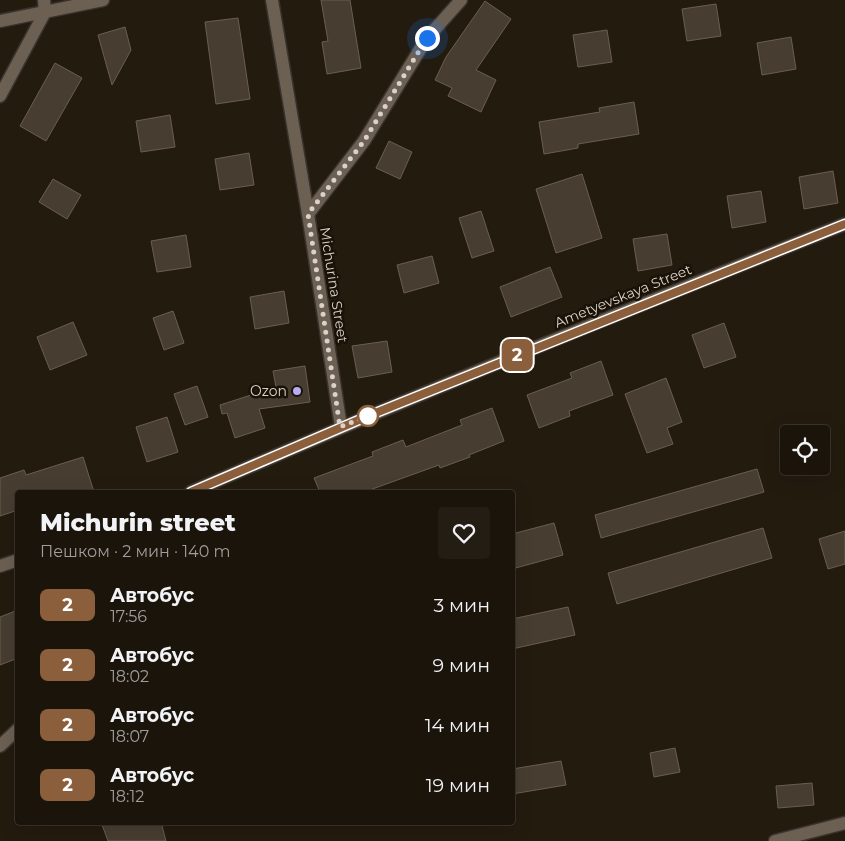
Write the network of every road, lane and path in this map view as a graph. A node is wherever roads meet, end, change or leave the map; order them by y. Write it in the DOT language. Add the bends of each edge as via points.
graph roads {
  1 [pos="103,0"];
  2 [pos="272,0"];
  3 [pos="461,0"];
  4 [pos="45,6"];
  5 [pos="0,21"];
  6 [pos="0,96"];
  7 [pos="308,214"];
  8 [pos="845,224"];
  9 [pos="340,427"];
  10 [pos="196,490"];
  11 [pos="15,561"];
  12 [pos="0,566"];
  13 [pos="15,732"];
  14 [pos="0,746"];
  15 [pos="845,823"];
  16 [pos="775,841"];
  1 -- 4 [label="street"];
  2 -- 7 [label="street, Michurina Street"];
  3 -- 7 [label="street" via="427,38 364,141"];
  4 -- 5 [label="street"];
  4 -- 6 [label="street"];
  7 -- 9 [label="street, Michurina Street"];
  8 -- 9 [label="street, Ametyevskaya Street"];
  9 -- 10 [label="street, Ametyevskaya Street"];
  11 -- 12 [label="street"];
  13 -- 14 [label="street"];
  15 -- 16 [label="street"];
}
